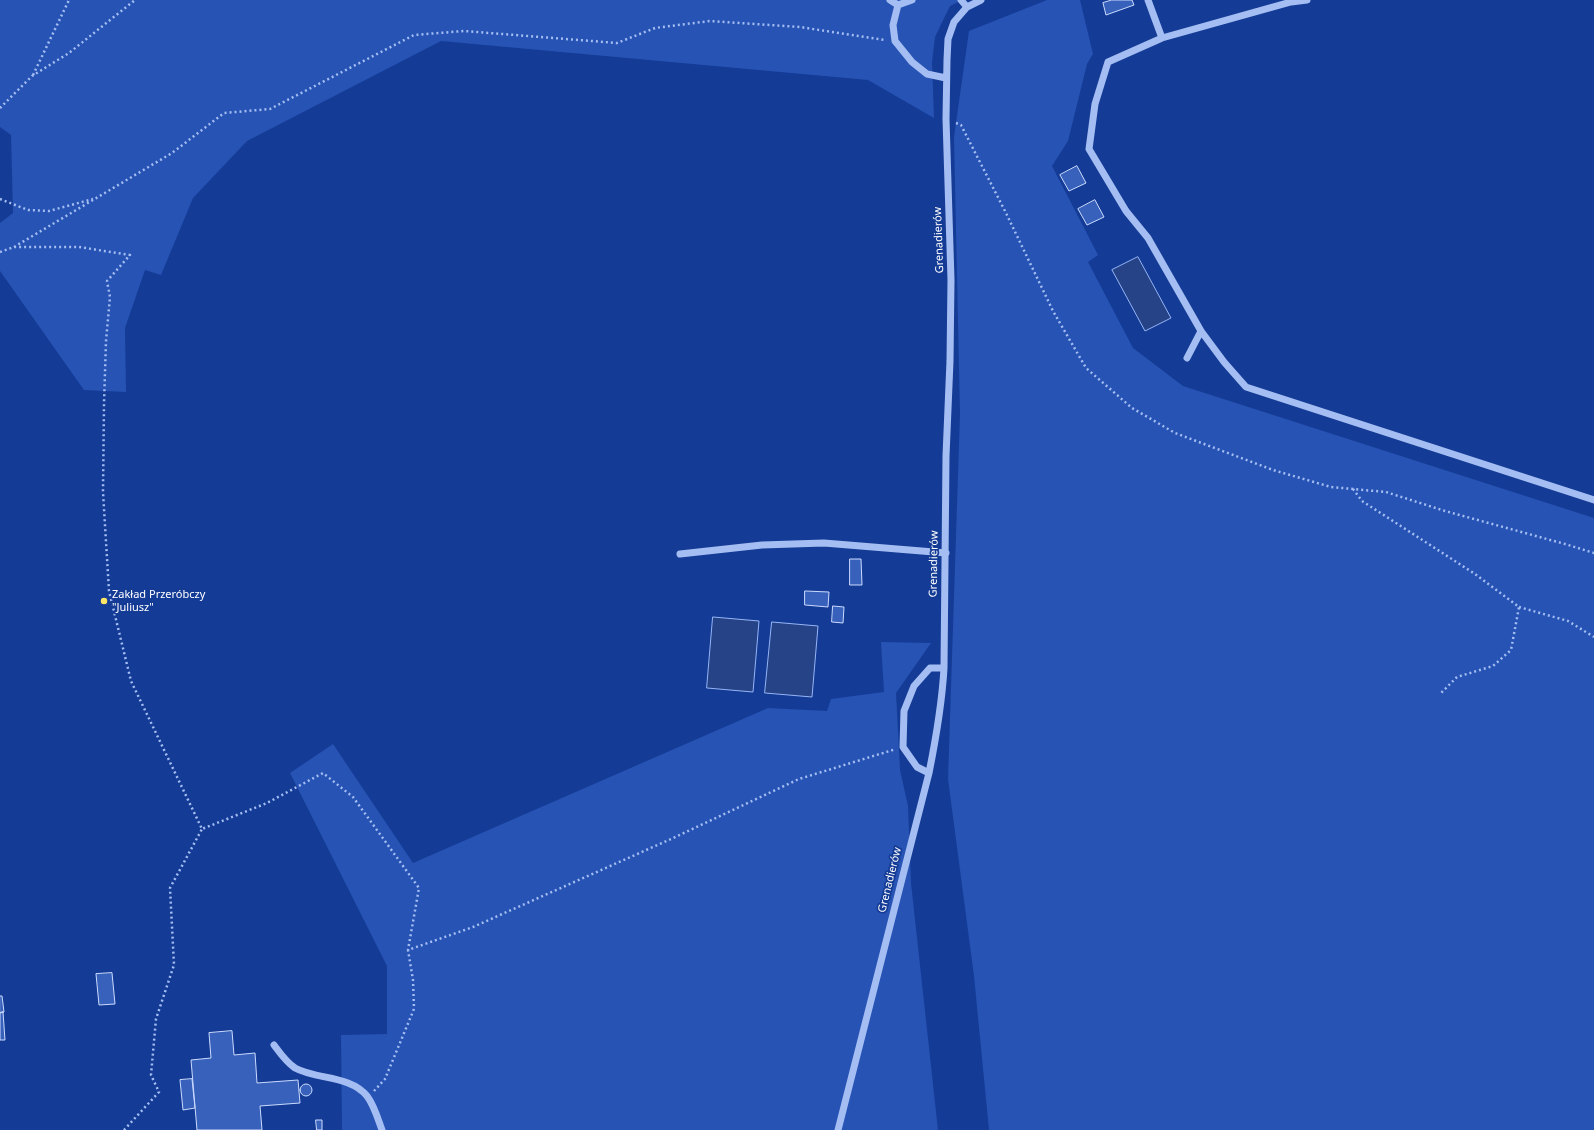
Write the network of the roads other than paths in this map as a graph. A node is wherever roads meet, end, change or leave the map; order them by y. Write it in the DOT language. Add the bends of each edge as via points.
graph roads {
  1 [pos="890,0"];
  2 [pos="912,0"];
  3 [pos="961,0"];
  4 [pos="981,0"];
  5 [pos="1148,0"];
  6 [pos="1306,0"];
  7 [pos="898,5"];
  8 [pos="967,7"];
  9 [pos="1162,38"];
  10 [pos="946,78"];
  11 [pos="1201,330"];
  12 [pos="1187,358"];
  13 [pos="1594,500"];
  14 [pos="946,553"];
  15 [pos="680,554"];
  16 [pos="944,668"];
  17 [pos="929,773"];
  18 [pos="274,1045"];
  19 [pos="382,1130"];
  20 [pos="838,1130"];
  1 -- 7 [label="street"];
  2 -- 7 [label="street"];
  3 -- 8 [label="street"];
  4 -- 8 [label="street, Grenadierów"];
  5 -- 9 [label="street"];
  6 -- 9 [label="street"];
  7 -- 10 [label="street" via="893,25 895,41 912,62 927,74"];
  8 -- 10 [label="street, Grenadierów" via="954,22 948,39"];
  9 -- 11 [label="street" via="1108,62 1095,104 1089,149 1126,211 1148,238"];
  10 -- 14 [label="street, Grenadierów" via="952,280 946,456"];
  11 -- 12 [label="street"];
  11 -- 13 [label="street" via="1246,388"];
  14 -- 15 [label="street" via="824,543 762,545"];
  14 -- 16 [label="street, Grenadierów"];
  16 -- 17 [label="street, Grenadierów" via="939,724"];
  16 -- 17 [label="street" via="930,668 914,686 904,711 904,747 917,767"];
  17 -- 20 [label="street, Grenadierów"];
  18 -- 19 [label="street" via="294,1067 358,1088 367,1096"];
}
